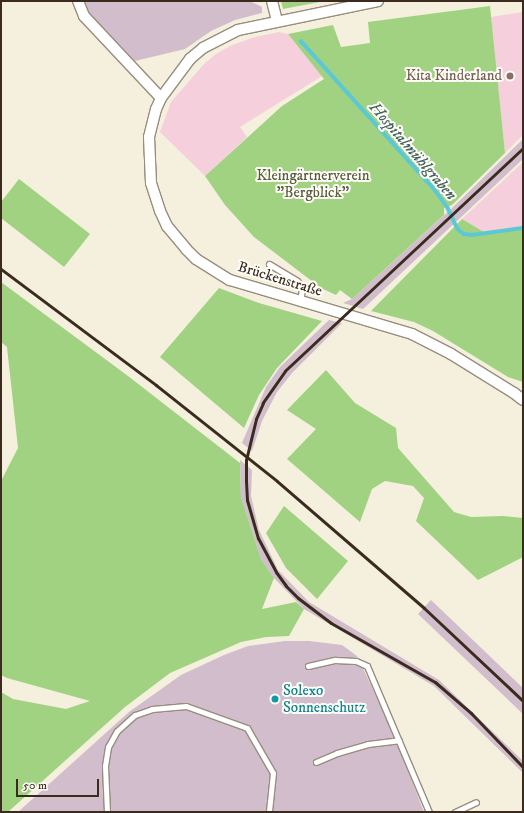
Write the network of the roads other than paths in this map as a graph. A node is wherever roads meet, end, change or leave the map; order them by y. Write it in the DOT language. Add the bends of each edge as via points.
graph roads {
  1 [pos="78,1"];
  2 [pos="272,1"];
  3 [pos="378,1"];
  4 [pos="277,21"];
  5 [pos="161,98"];
  6 [pos="269,264"];
  7 [pos="300,302"];
  8 [pos="523,400"];
  9 [pos="308,666"];
  10 [pos="399,740"];
  11 [pos="316,762"];
  12 [pos="476,802"];
  13 [pos="107,812"];
  14 [pos="269,812"];
  15 [pos="429,812"];
  16 [pos="455,812"];
  1 -- 5 [label="street" via="84,16"];
  2 -- 4 [label="street"];
  3 -- 4 [label="street, Brückenstraße"];
  4 -- 5 [label="street, Brückenstraße" via="238,30 203,48 179,72"];
  5 -- 7 [label="street, Brückenstraße" via="152,122 148,152 153,190 167,226 196,259 230,280"];
  6 -- 7 [label="lane" via="297,281 302,289"];
  7 -- 8 [label="street, Brückenstraße" via="412,334 451,354"];
  9 -- 10 [label="lane" via="334,660 356,661 367,666"];
  10 -- 11 [label="lane" via="336,752"];
  10 -- 15 [label="lane"];
  12 -- 16 [label="lane"];
  13 -- 14 [label="lane" via="105,766 108,747 117,731 135,715 152,709 186,706 247,728 273,773"];
}
